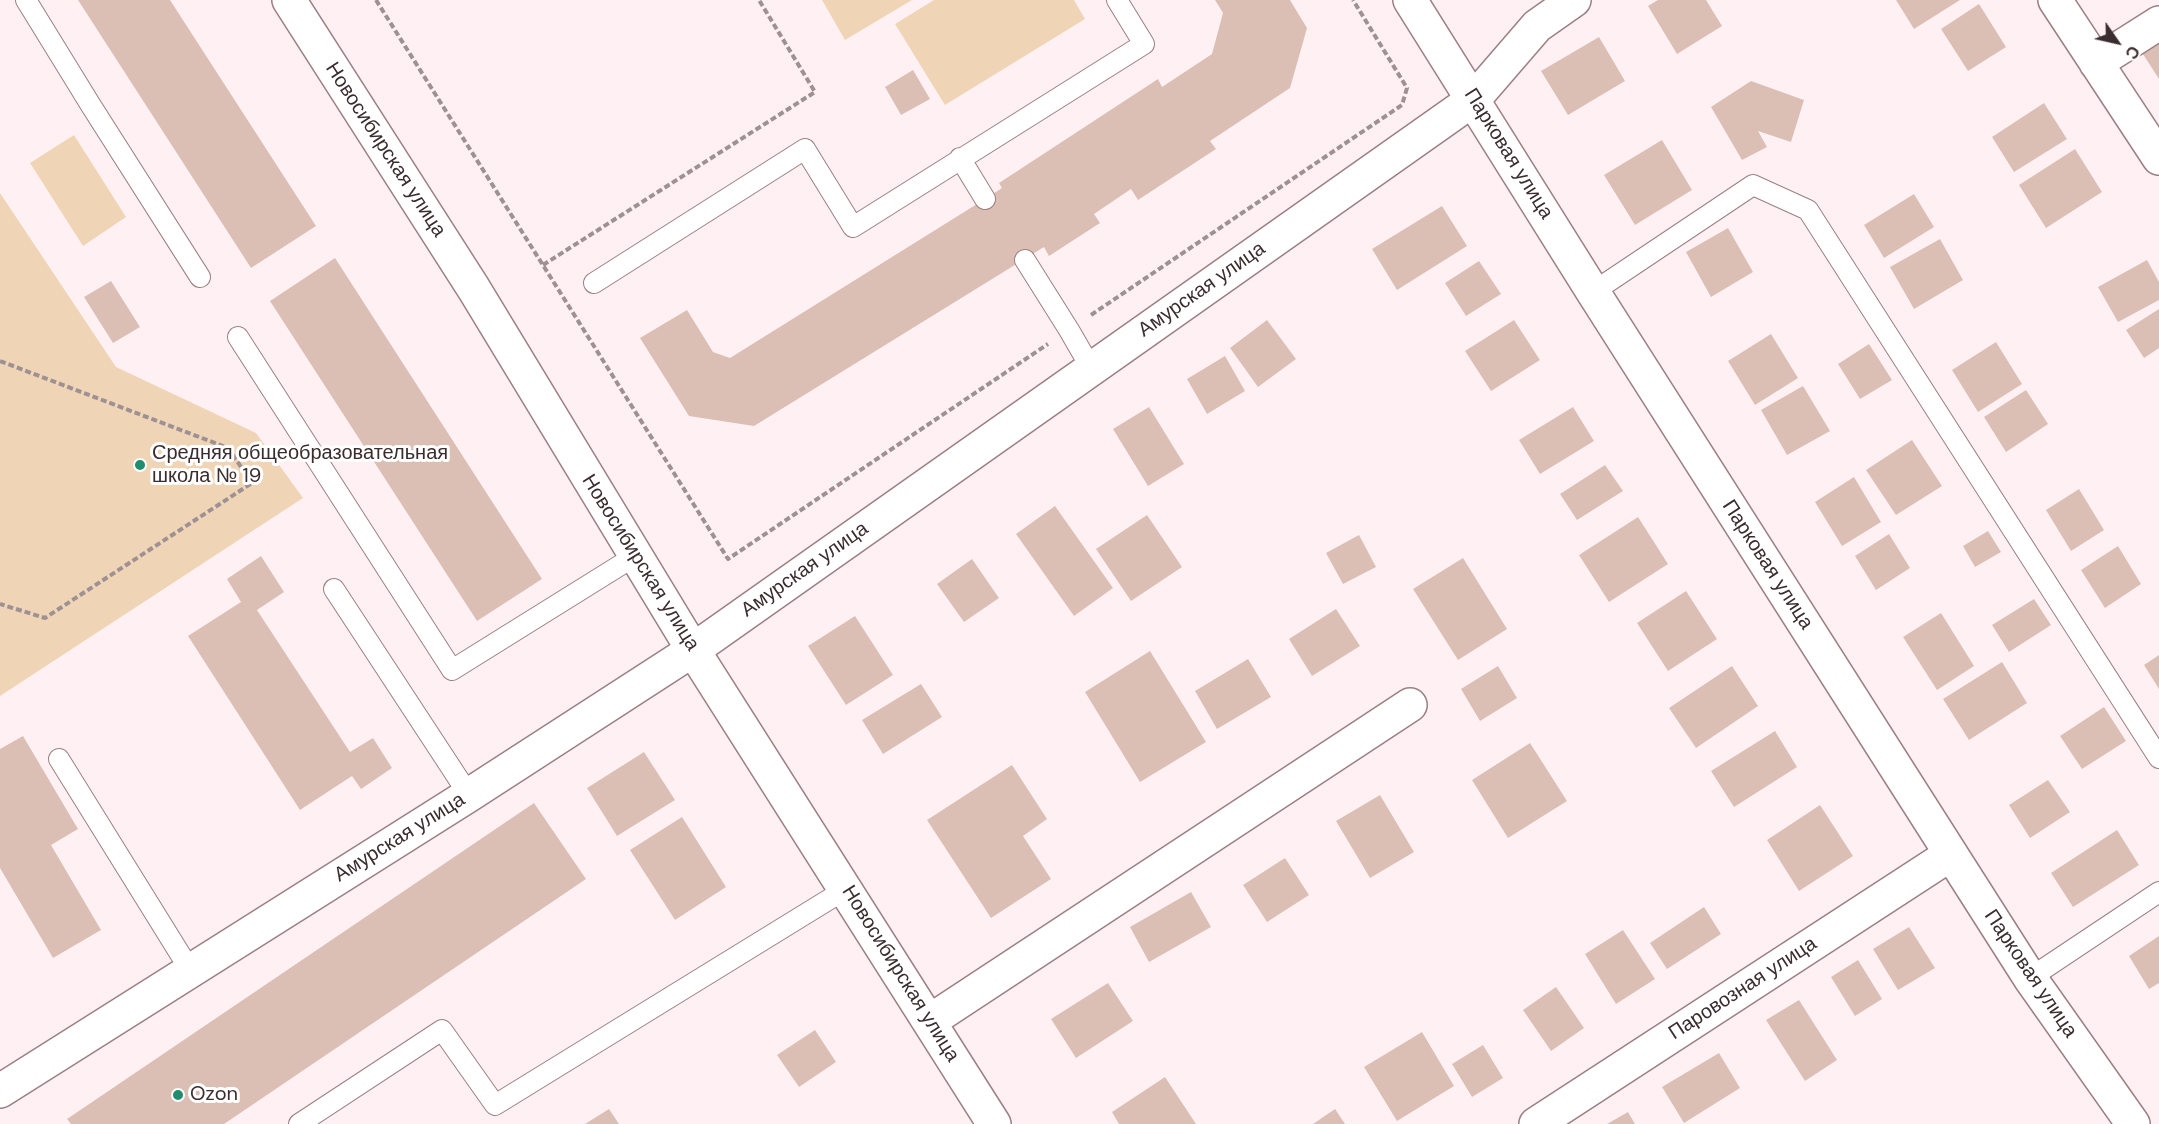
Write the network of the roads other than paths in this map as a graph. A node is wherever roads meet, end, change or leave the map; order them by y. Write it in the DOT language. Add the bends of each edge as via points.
graph roads {
  1 [pos="26,0"];
  2 [pos="289,0"];
  3 [pos="1117,0"];
  4 [pos="1410,0"];
  5 [pos="1574,0"];
  6 [pos="2055,0"];
  7 [pos="2159,23"];
  8 [pos="2096,63"];
  9 [pos="1474,99"];
  10 [pos="960,158"];
  11 [pos="2159,158"];
  12 [pos="985,199"];
  13 [pos="1025,260"];
  14 [pos="200,277"];
  15 [pos="594,282"];
  16 [pos="1593,292"];
  17 [pos="238,337"];
  18 [pos="1091,368"];
  19 [pos="635,556"];
  20 [pos="334,589"];
  21 [pos="693,650"];
  22 [pos="1410,705"];
  23 [pos="2159,758"];
  24 [pos="59,759"];
  25 [pos="469,795"];
  26 [pos="1951,854"];
  27 [pos="846,889"];
  28 [pos="2159,892"];
  29 [pos="190,970"];
  30 [pos="2030,978"];
  31 [pos="930,1021"];
  32 [pos="0,1091"];
  33 [pos="299,1124"];
  34 [pos="994,1124"];
  35 [pos="1536,1124"];
  36 [pos="2133,1124"];
  1 -- 14 [label="lane"];
  2 -- 19 [label="street, Новосибирская улица" via="474,289"];
  3 -- 10 [label="lane" via="1144,44"];
  4 -- 9 [label="street, Парковая улица"];
  5 -- 9 [label="street, Амурская улица" via="1537,26"];
  6 -- 8 [label="street"];
  7 -- 8 [label="street"];
  8 -- 11 [label="street"];
  9 -- 16 [label="street, Парковая улица"];
  9 -- 18 [label="street, Амурская улица"];
  10 -- 12 [label="lane"];
  10 -- 15 [label="lane" via="853,227 805,149"];
  13 -- 18 [label="lane"];
  16 -- 23 [label="lane" via="1753,185 1808,210"];
  16 -- 26 [label="street, Парковая улица"];
  17 -- 19 [label="lane" via="452,670"];
  18 -- 21 [label="street, Амурская улица"];
  19 -- 21 [label="street, Новосибирская улица"];
  20 -- 25 [label="lane"];
  21 -- 25 [label="street, Амурская улица"];
  21 -- 27 [label="street, Новосибирская улица"];
  22 -- 31 [label="street"];
  24 -- 29 [label="lane"];
  25 -- 29 [label="street, Амурская улица"];
  26 -- 30 [label="street, Парковая улица"];
  26 -- 35 [label="street, Паровозная улица"];
  27 -- 31 [label="street, Новосибирская улица"];
  27 -- 33 [label="lane" via="495,1106 442,1030"];
  28 -- 30 [label="lane"];
  29 -- 32 [label="street, Амурская улица"];
  30 -- 36 [label="street, Парковая улица"];
  31 -- 34 [label="street, Новосибирская улица"];
}
